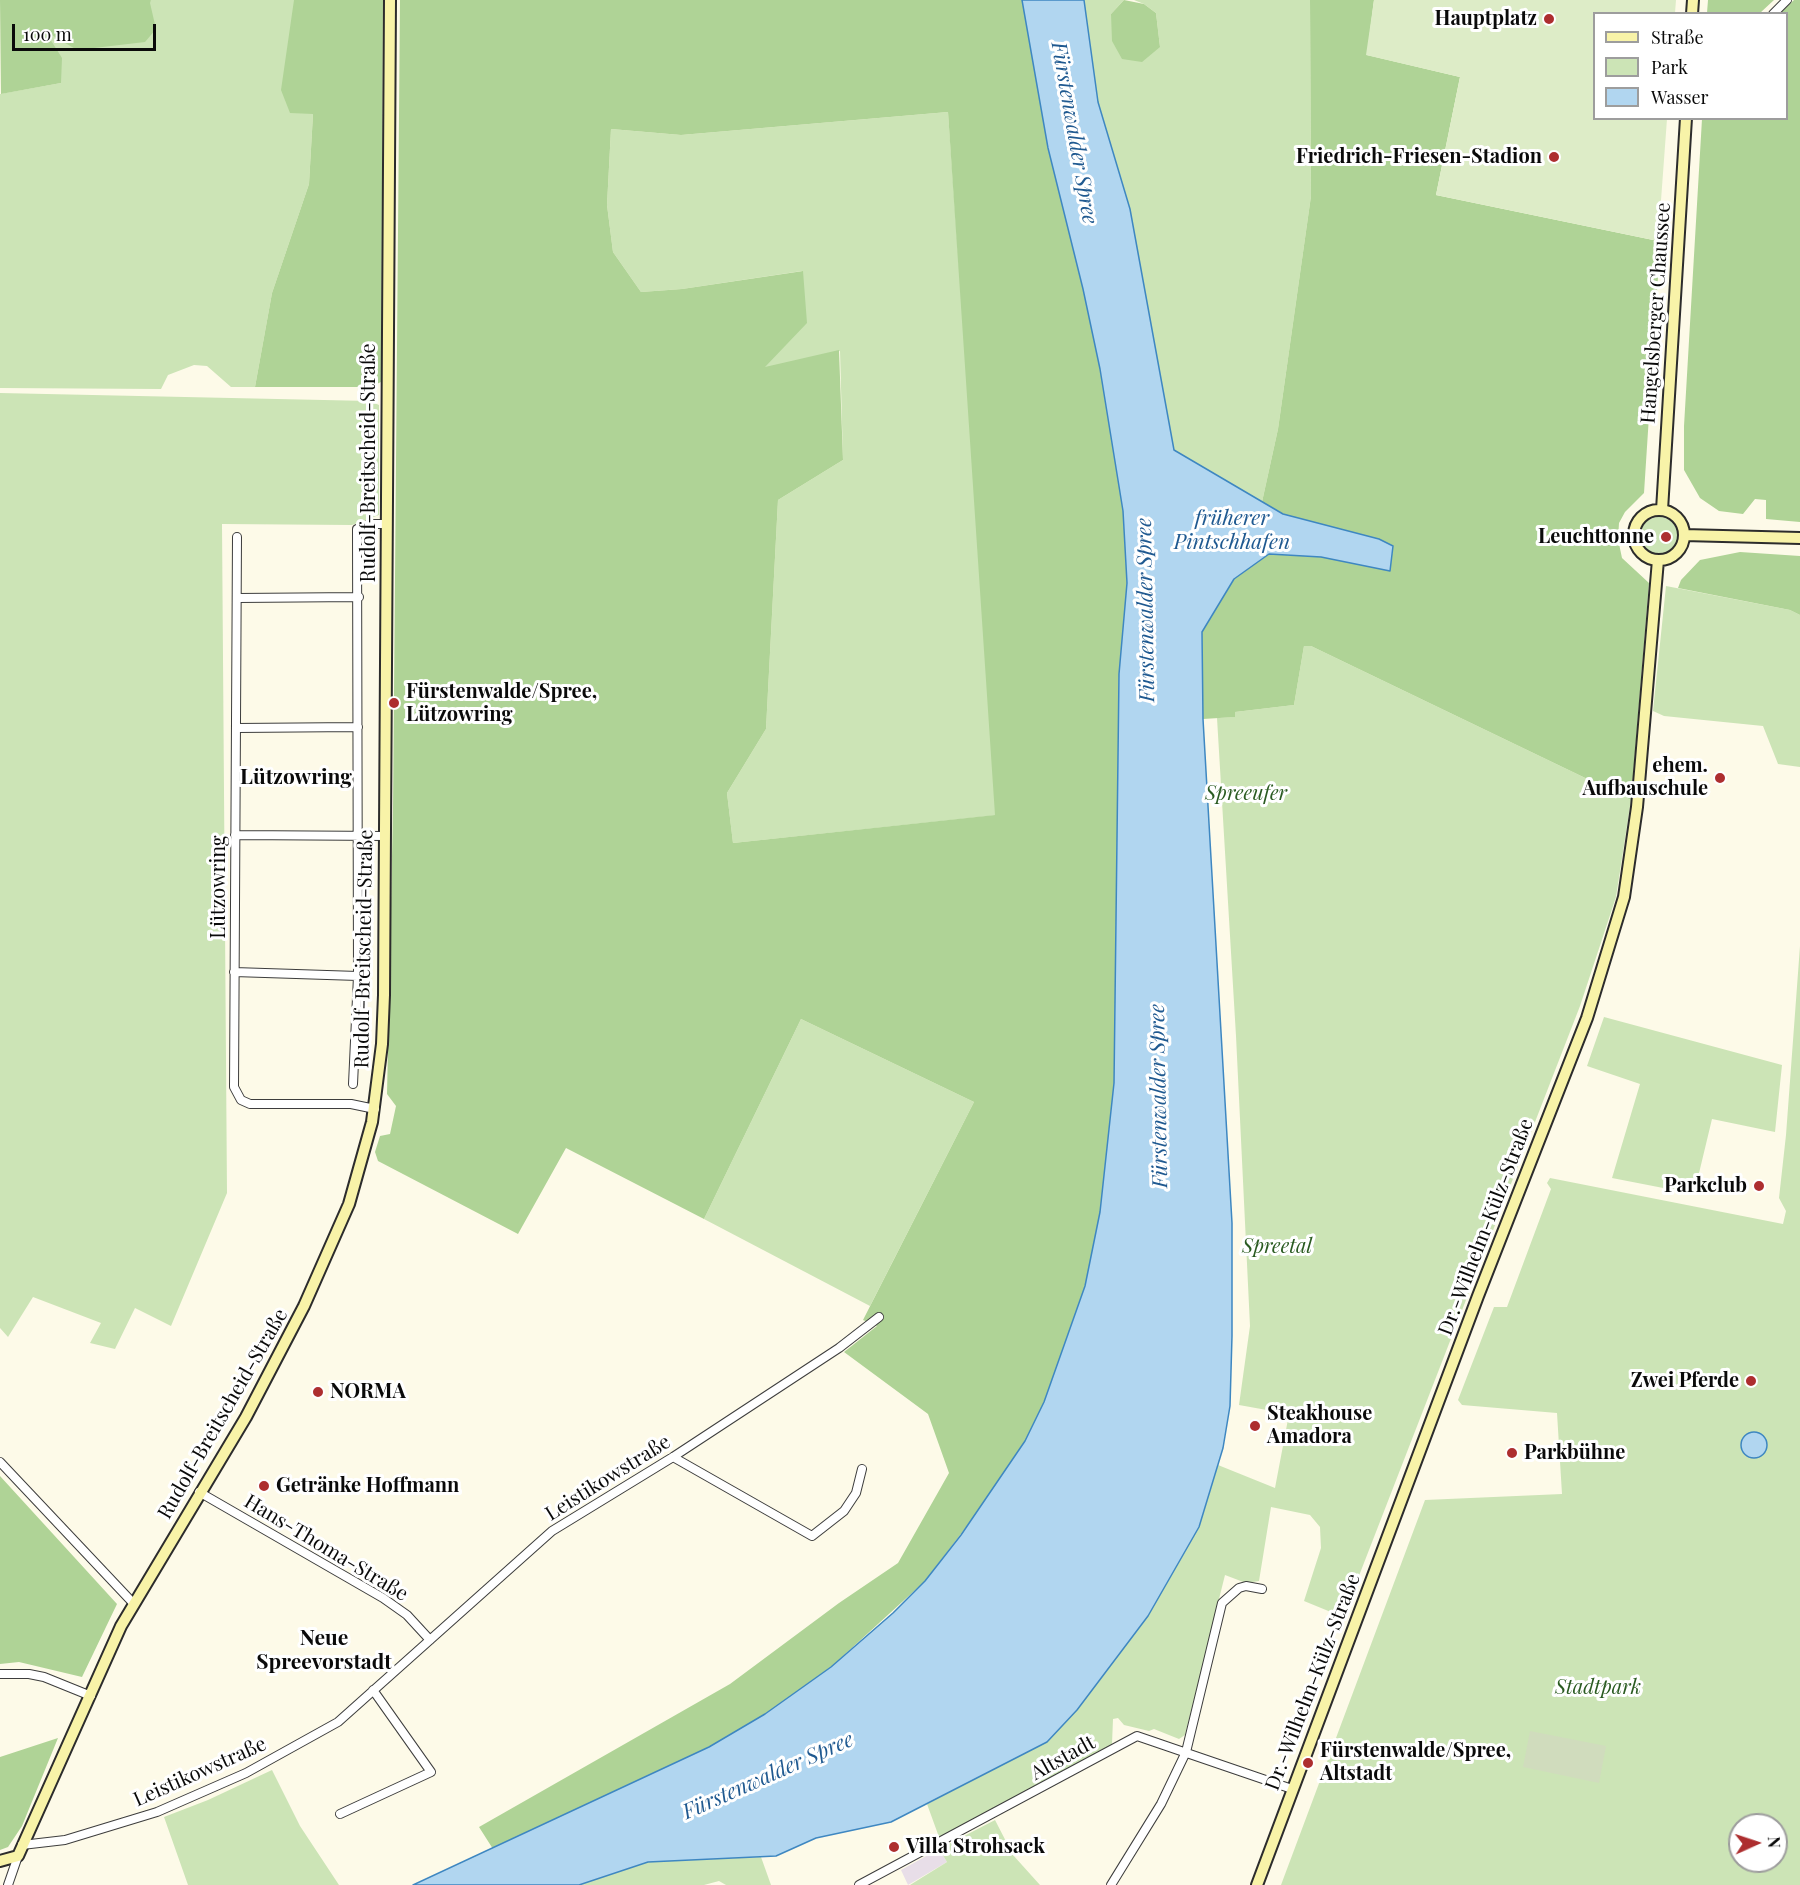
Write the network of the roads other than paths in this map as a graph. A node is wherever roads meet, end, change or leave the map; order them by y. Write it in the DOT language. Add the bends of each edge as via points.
graph roads {
  1 [pos="390,0"];
  2 [pos="1787,0"];
  3 [pos="1775,12"];
  4 [pos="1686,120"];
  5 [pos="1662,510"];
  6 [pos="386,524"];
  7 [pos="1684,535"];
  8 [pos="237,537"];
  9 [pos="1800,538"];
  10 [pos="1658,561"];
  11 [pos="359,597"];
  12 [pos="238,598"];
  13 [pos="358,727"];
  14 [pos="237,728"];
  15 [pos="235,835"];
  16 [pos="358,835"];
  17 [pos="384,836"];
  18 [pos="234,972"];
  19 [pos="358,976"];
  20 [pos="353,1084"];
  21 [pos="375,1108"];
  22 [pos="879,1317"];
  23 [pos="673,1457"];
  24 [pos="0,1462"];
  25 [pos="862,1470"];
  26 [pos="199,1492"];
  27 [pos="1262,1588"];
  28 [pos="134,1604"];
  29 [pos="430,1640"];
  30 [pos="0,1674"];
  31 [pos="373,1690"];
  32 [pos="90,1696"];
  33 [pos="1186,1752"];
  34 [pos="1292,1789"];
  35 [pos="340,1814"];
  36 [pos="22,1845"];
  37 [pos="18,1856"];
  38 [pos="0,1862"];
  39 [pos="8,1885"];
  40 [pos="859,1885"];
  41 [pos="1111,1885"];
  42 [pos="1257,1885"];
  1 -- 6 [label="main road, Rudolf-Breitscheid-Straße"];
  2 -- 3 [label="street"];
  4 -- 5 [label="main road, Hangelsberger Chaussee"];
  5 -- 7 [label="main road" via="1676,517"];
  5 -- 10 [label="main road" via="1645,514 1634,537 1641,552"];
  6 -- 11 [label="street" via="357,529"];
  6 -- 17 [label="main road, Rudolf-Breitscheid-Straße"];
  7 -- 9 [label="main road"];
  7 -- 10 [label="main road" via="1677,553"];
  8 -- 12 [label="street, Lützowring"];
  10 -- 34 [label="main road, Dr.-Wilhelm-Külz-Straße" via="1637,807 1624,897 1587,1018"];
  11 -- 12 [label="street"];
  11 -- 13 [label="street"];
  12 -- 14 [label="street, Lützowring"];
  13 -- 14 [label="street"];
  13 -- 16 [label="street"];
  14 -- 15 [label="street, Lützowring"];
  15 -- 16 [label="street"];
  15 -- 18 [label="street, Lützowring"];
  16 -- 17 [label="street"];
  16 -- 19 [label="street"];
  17 -- 21 [label="main road, Rudolf-Breitscheid-Straße" via="384,1005"];
  18 -- 19 [label="street"];
  18 -- 21 [label="street, Lützowring" via="233,1084 241,1100 270,1106 351,1104"];
  19 -- 20 [label="street"];
  21 -- 26 [label="main road, Rudolf-Breitscheid-Straße" via="357,1180 322,1270 246,1417"];
  22 -- 23 [label="street, Leistikowstraße" via="839,1348"];
  23 -- 25 [label="street" via="812,1536 844,1511 856,1493"];
  23 -- 29 [label="street, Leistikowstraße" via="552,1531"];
  24 -- 28 [label="street"];
  26 -- 28 [label="main road, Rudolf-Breitscheid-Straße"];
  26 -- 29 [label="street, Hans-Thoma-Straße" via="383,1598 407,1615"];
  27 -- 33 [label="street" via="1239,1588 1222,1603"];
  28 -- 32 [label="main road, Rudolf-Breitscheid-Straße"];
  29 -- 31 [label="street, Leistikowstraße"];
  30 -- 32 [label="street" via="44,1677"];
  31 -- 35 [label="street" via="430,1772"];
  31 -- 36 [label="street, Leistikowstraße" via="338,1722 200,1795 139,1819 65,1840"];
  32 -- 36 [label="main road, Rudolf-Breitscheid-Straße"];
  33 -- 34 [label="street, Altstadt"];
  33 -- 40 [label="street, Altstadt" via="1137,1736"];
  33 -- 41 [label="street" via="1161,1804"];
  34 -- 42 [label="main road, Dr.-Wilhelm-Külz-Straße"];
  36 -- 37 [label="main road, Rudolf-Breitscheid-Straße"];
  37 -- 38 [label="main road"];
  37 -- 39 [label="street, Rudolf-Breitscheid-Straße"];
}
